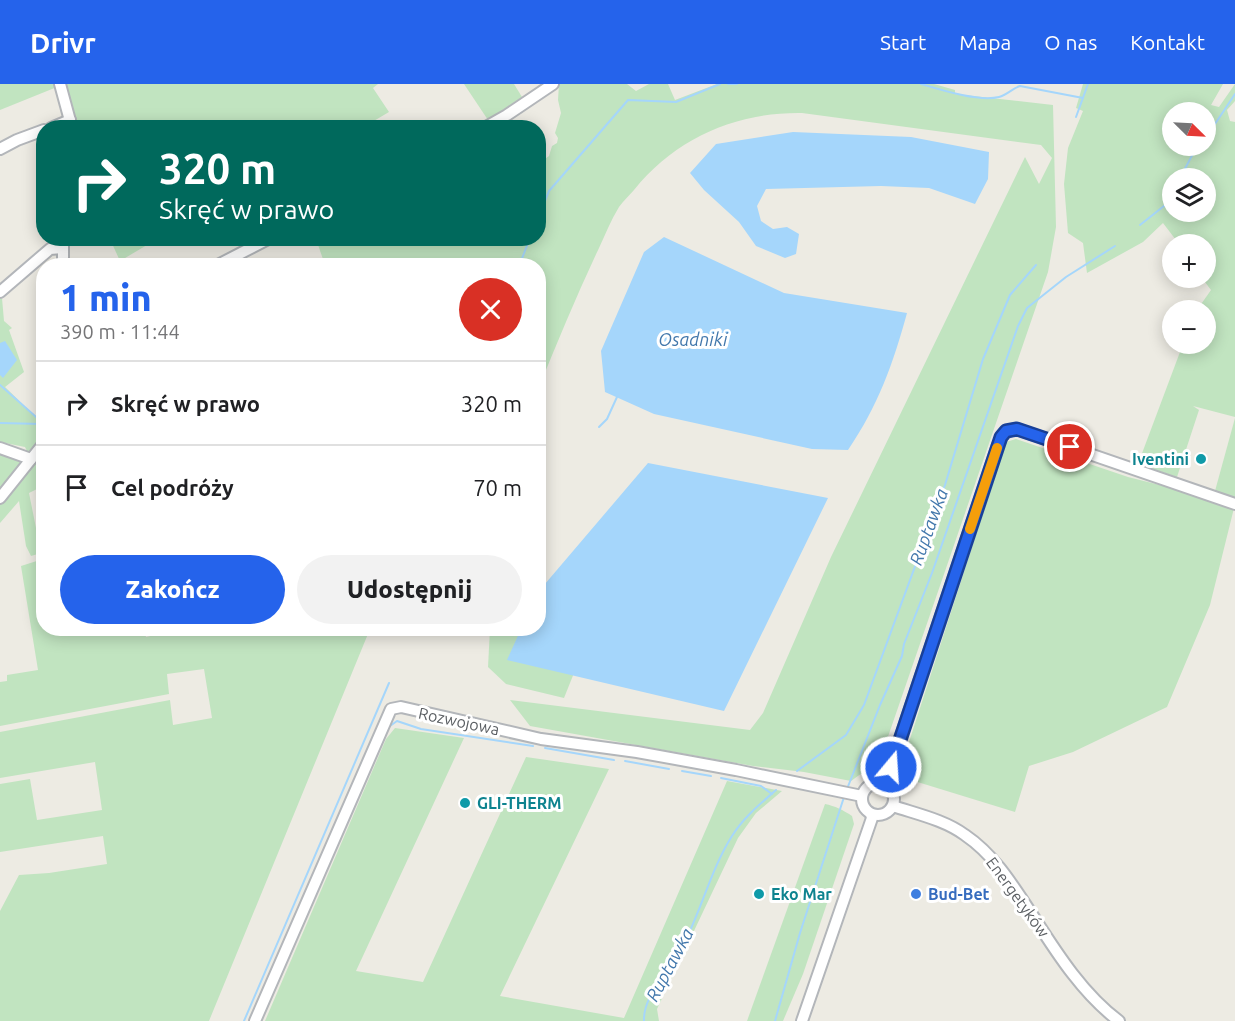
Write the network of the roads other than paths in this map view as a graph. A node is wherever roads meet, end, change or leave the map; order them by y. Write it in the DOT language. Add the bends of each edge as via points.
graph roads {
  1 [pos="60,84"];
  2 [pos="553,84"];
  3 [pos="70,120"];
  4 [pos="498,120"];
  5 [pos="36,133"];
  6 [pos="0,149"];
  7 [pos="57,246"];
  8 [pos="255,246"];
  9 [pos="40,258"];
  10 [pos="231,258"];
  11 [pos="36,261"];
  12 [pos="0,292"];
  13 [pos="0,448"];
  14 [pos="36,453"];
  15 [pos="31,459"];
  16 [pos="0,498"];
  17 [pos="1235,504"];
  18 [pos="885,784"];
  19 [pos="852,794"];
  20 [pos="893,806"];
  21 [pos="871,814"];
  22 [pos="255,1021"];
  23 [pos="802,1021"];
  24 [pos="1119,1021"];
  1 -- 3 [label="street"];
  2 -- 4 [label="street"];
  5 -- 6 [label="street"];
  7 -- 9 [label="street"];
  8 -- 10 [label="street"];
  11 -- 12 [label="street"];
  13 -- 15 [label="street"];
  14 -- 15 [label="street"];
  15 -- 16 [label="street"];
  17 -- 18 [label="street" via="1017,429 1006,431 998,445"];
  18 -- 19 [label="street" via="871,785"];
  18 -- 20 [label="street" via="894,796"];
  19 -- 21 [label="street"];
  19 -- 22 [label="street, Rozwojowa" via="637,752 541,738 401,707 391,709"];
  20 -- 21 [label="street" via="886,814"];
  20 -- 24 [label="street, Energetyków" via="936,820 979,846 1014,886 1085,990"];
  21 -- 23 [label="street"];
}
